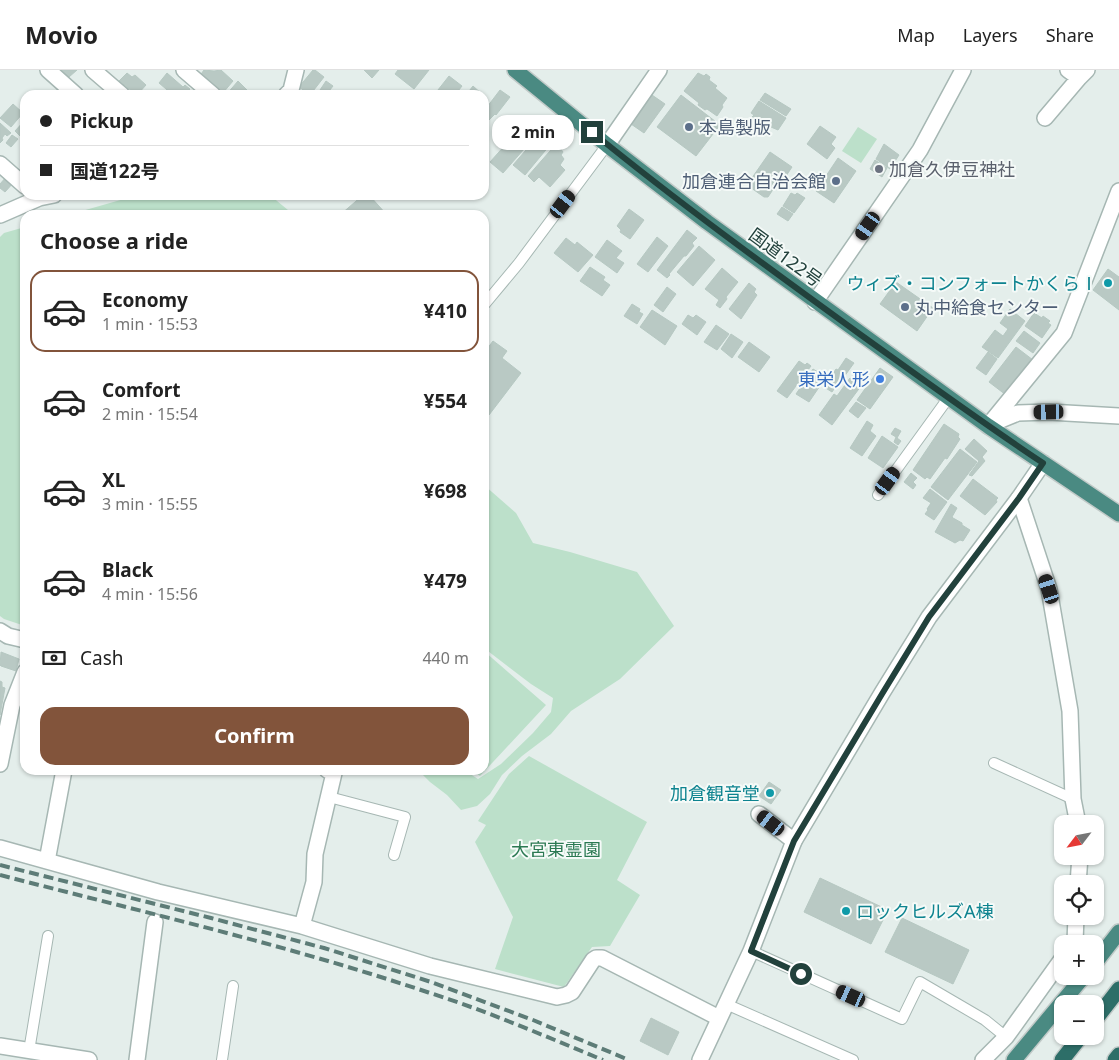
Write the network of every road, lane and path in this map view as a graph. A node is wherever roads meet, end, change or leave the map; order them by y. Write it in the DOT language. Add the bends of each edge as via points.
graph roads {
  1 [pos="48,70"];
  2 [pos="93,70"];
  3 [pos="184,70"];
  4 [pos="296,70"];
  5 [pos="515,70"];
  6 [pos="659,70"];
  7 [pos="963,70"];
  8 [pos="1078,73"];
  9 [pos="70,90"];
  10 [pos="116,90"];
  11 [pos="207,90"];
  12 [pos="291,90"];
  13 [pos="1045,118"];
  14 [pos="607,145"];
  15 [pos="0,164"];
  16 [pos="20,182"];
  17 [pos="1119,191"];
  18 [pos="34,200"];
  19 [pos="0,216"];
  20 [pos="489,299"];
  21 [pos="815,302"];
  22 [pos="949,398"];
  23 [pos="1119,416"];
  24 [pos="988,426"];
  25 [pos="1043,463"];
  26 [pos="878,495"];
  27 [pos="1019,498"];
  28 [pos="1119,514"];
  29 [pos="0,631"];
  30 [pos="20,639"];
  31 [pos="20,685"];
  32 [pos="994,763"];
  33 [pos="0,764"];
  34 [pos="63,775"];
  35 [pos="334,775"];
  36 [pos="329,797"];
  37 [pos="1073,799"];
  38 [pos="759,814"];
  39 [pos="1076,815"];
  40 [pos="794,841"];
  41 [pos="0,848"];
  42 [pos="394,855"];
  43 [pos="47,861"];
  44 [pos="155,922"];
  45 [pos="302,926"];
  46 [pos="1119,932"];
  47 [pos="48,936"];
  48 [pos="1104,949"];
  49 [pos="751,951"];
  50 [pos="1054,970"];
  51 [pos="1076,985"];
  52 [pos="233,986"];
  53 [pos="1119,989"];
  54 [pos="726,1004"];
  55 [pos="1104,1008"];
  56 [pos="719,1018"];
  57 [pos="1006,1037"];
  58 [pos="1074,1045"];
  59 [pos="0,1046"];
  60 [pos="28,1051"];
  61 [pos="1119,1055"];
  62 [pos="89,1060"];
  63 [pos="138,1060"];
  64 [pos="222,1060"];
  65 [pos="700,1060"];
  66 [pos="853,1060"];
  67 [pos="983,1060"];
  68 [pos="1014,1060"];
  69 [pos="1062,1060"];
  70 [pos="1115,1060"];
  1 -- 9 [label="street"];
  2 -- 10 [label="street"];
  3 -- 11 [label="street"];
  4 -- 12 [label="street"];
  5 -- 14 [label="highway, 国道122号"];
  6 -- 14 [label="street"];
  7 -- 21 [label="street" via="920,150"];
  8 -- 13 [label="street"];
  14 -- 20 [label="lane"];
  14 -- 21 [label="highway, 国道122号"];
  15 -- 16 [label="street"];
  17 -- 24 [label="street" via="1064,332"];
  18 -- 19 [label="street"];
  21 -- 22 [label="highway, 国道122号"];
  22 -- 24 [label="highway, 国道122号"];
  22 -- 26 [label="lane"];
  23 -- 24 [label="street" via="1018,413"];
  24 -- 25 [label="highway, 国道122号"];
  25 -- 27 [label="street"];
  25 -- 28 [label="highway, 国道122号"];
  27 -- 37 [label="street" via="1049,589 1070,711"];
  27 -- 40 [label="street" via="929,617"];
  29 -- 30 [label="street"];
  31 -- 33 [label="street" via="12,705"];
  32 -- 37 [label="lane"];
  34 -- 43 [label="street"];
  35 -- 36 [label="street"];
  36 -- 42 [label="lane" via="405,817"];
  36 -- 45 [label="street" via="315,854 314,882"];
  37 -- 39 [label="street"];
  38 -- 40 [label="street"];
  40 -- 49 [label="street"];
  41 -- 43 [label="street"];
  43 -- 45 [label="street" via="158,892"];
  44 -- 63 [label="street"];
  45 -- 56 [label="street" via="430,966 557,997 572,992 593,960 602,958"];
  46 -- 48 [label="highway"];
  47 -- 60 [label="lane"];
  49 -- 54 [label="street"];
  49 -- 57 [label="lane" via="902,1018 920,982 985,1020"];
  50 -- 57 [label="street"];
  51 -- 68 [label="highway"];
  52 -- 64 [label="lane"];
  53 -- 55 [label="highway"];
  54 -- 56 [label="street"];
  54 -- 66 [label="lane"];
  56 -- 65 [label="street"];
  57 -- 67 [label="street"];
  58 -- 69 [label="highway"];
  59 -- 60 [label="street"];
  60 -- 62 [label="street"];
  61 -- 70 [label="highway"];
}
